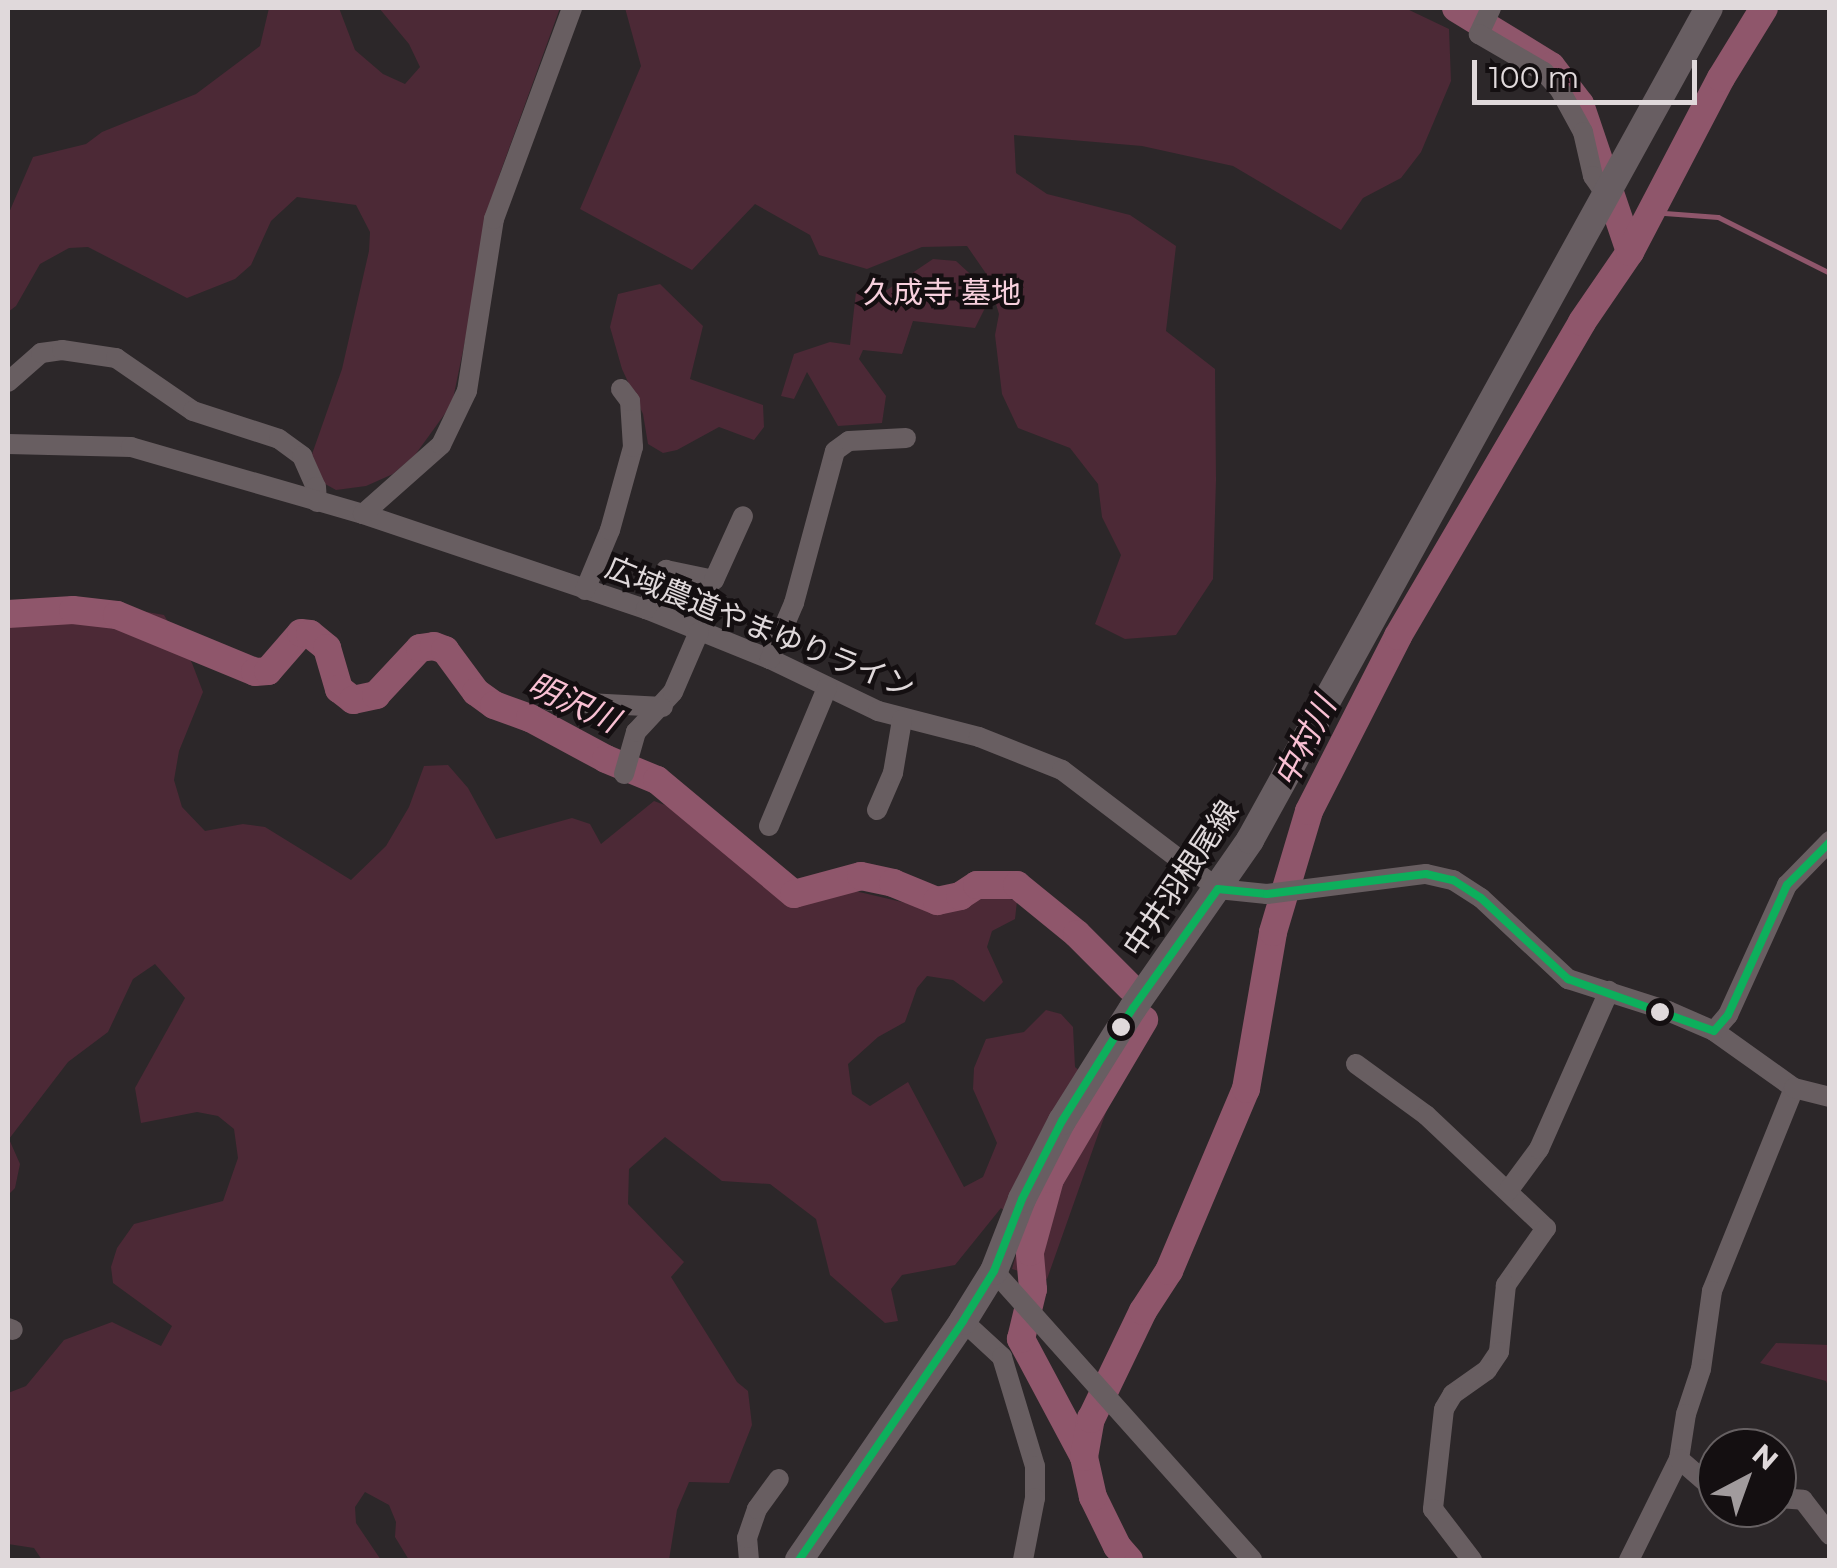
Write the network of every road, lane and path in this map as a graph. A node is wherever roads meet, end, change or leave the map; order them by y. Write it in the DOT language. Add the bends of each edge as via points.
graph roads {
  1 [pos="572,8"];
  2 [pos="1709,8"];
  3 [pos="1486,17"];
  4 [pos="1606,194"];
  5 [pos="8,382"];
  6 [pos="622,389"];
  7 [pos="906,438"];
  8 [pos="8,444"];
  9 [pos="317,502"];
  10 [pos="363,514"];
  11 [pos="743,516"];
  12 [pos="584,590"];
  13 [pos="646,610"];
  14 [pos="699,632"];
  15 [pos="770,659"];
  16 [pos="827,688"];
  17 [pos="550,701"];
  18 [pos="663,708"];
  19 [pos="902,720"];
  20 [pos="624,774"];
  21 [pos="876,810"];
  22 [pos="769,826"];
  23 [pos="1830,841"];
  24 [pos="1218,889"];
  25 [pos="1608,991"];
  26 [pos="1714,1031"];
  27 [pos="1356,1064"];
  28 [pos="1794,1088"];
  29 [pos="1830,1096"];
  30 [pos="1508,1192"];
  31 [pos="994,1271"];
  32 [pos="963,1321"];
  33 [pos="1679,1458"];
  34 [pos="1697,1474"];
  35 [pos="779,1479"];
  36 [pos="1797,1500"];
  37 [pos="1830,1535"];
  38 [pos="749,1560"];
  39 [pos="799,1560"];
  40 [pos="1023,1560"];
  41 [pos="1252,1560"];
  42 [pos="1472,1560"];
  43 [pos="1629,1560"];
  1 -- 10 [label="street" via="494,220 467,391 441,445"];
  2 -- 4 [label="main road, 中井羽根尾線"];
  3 -- 4 [label="street" via="1479,34 1533,64 1560,90"];
  4 -- 24 [label="main road, 中井羽根尾線"];
  5 -- 9 [label="street" via="42,352 116,358 193,411 279,439 302,456"];
  6 -- 12 [label="street" via="630,401 633,447 610,530"];
  7 -- 15 [label="street" via="848,440 836,451 804,572"];
  8 -- 9 [label="street, 広域農道やまゆりライン" via="131,447"];
  9 -- 10 [label="street, 広域農道やまゆりライン"];
  10 -- 12 [label="street, 広域農道やまゆりライン"];
  11 -- 13 [label="street" via="714,580 666,570"];
  12 -- 13 [label="street, 広域農道やまゆりライン"];
  13 -- 14 [label="street, 広域農道やまゆりライン"];
  14 -- 15 [label="street, 広域農道やまゆりライン"];
  14 -- 18 [label="street"];
  15 -- 16 [label="street, 広域農道やまゆりライン"];
  16 -- 19 [label="street, 広域農道やまゆりライン"];
  16 -- 22 [label="street"];
  17 -- 18 [label="street"];
  18 -- 20 [label="street" via="636,732"];
  19 -- 21 [label="street" via="893,773"];
  19 -- 24 [label="street, 広域農道やまゆりライン" via="979,737 1062,770"];
  23 -- 26 [label="street" via="1787,885 1728,1015"];
  24 -- 25 [label="street" via="1267,894 1426,874 1453,880 1568,979"];
  24 -- 31 [label="main road, 中井羽根尾線" via="1062,1121"];
  25 -- 26 [label="street"];
  25 -- 30 [label="street" via="1539,1149"];
  26 -- 28 [label="street"];
  27 -- 30 [label="street" via="1426,1115"];
  28 -- 29 [label="street"];
  28 -- 33 [label="street" via="1712,1292"];
  30 -- 42 [label="street" via="1546,1228 1506,1285 1498,1352 1444,1408 1433,1510"];
  31 -- 32 [label="main road, 中井羽根尾線"];
  31 -- 41 [label="street"];
  32 -- 39 [label="main road, 中井羽根尾線"];
  32 -- 40 [label="street" via="1002,1357 1035,1466 1036,1498"];
  33 -- 34 [label="street"];
  33 -- 43 [label="street"];
  35 -- 38 [label="street" via="757,1509"];
  36 -- 37 [label="street"];
}
